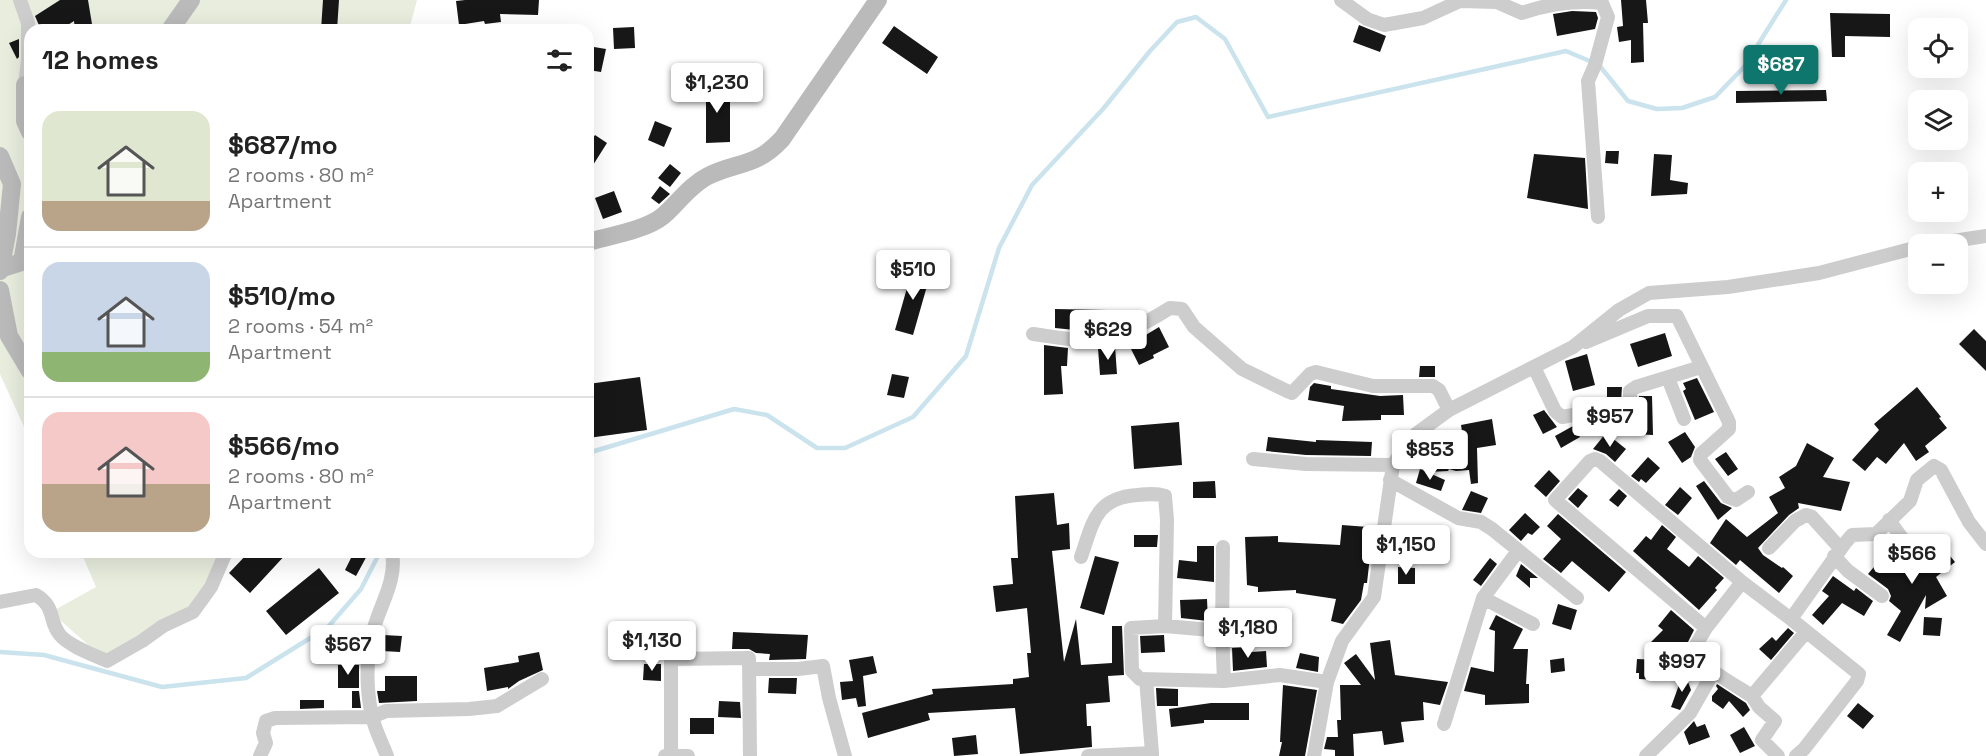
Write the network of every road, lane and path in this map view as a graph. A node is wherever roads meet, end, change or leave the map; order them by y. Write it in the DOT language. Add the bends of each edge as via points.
graph roads {
  1 [pos="20,0"];
  2 [pos="191,0"];
  3 [pos="878,0"];
  4 [pos="1341,0"];
  5 [pos="28,24"];
  6 [pos="174,24"];
  7 [pos="0,156"];
  8 [pos="1598,217"];
  9 [pos="1986,236"];
  10 [pos="1968,239"];
  11 [pos="594,240"];
  12 [pos="24,251"];
  13 [pos="1908,251"];
  14 [pos="0,270"];
  15 [pos="0,291"];
  16 [pos="1033,334"];
  17 [pos="1573,347"];
  18 [pos="24,361"];
  19 [pos="1534,367"];
  20 [pos="1701,368"];
  21 [pos="1668,378"];
  22 [pos="1449,410"];
  23 [pos="1684,419"];
  24 [pos="1253,459"];
  25 [pos="1394,465"];
  26 [pos="1390,480"];
  27 [pos="1748,492"];
  28 [pos="1888,520"];
  29 [pos="1986,544"];
  30 [pos="1223,547"];
  31 [pos="1769,548"];
  32 [pos="1518,551"];
  33 [pos="1837,552"];
  34 [pos="1917,555"];
  35 [pos="1080,557"];
  36 [pos="223,558"];
  37 [pos="393,558"];
  38 [pos="1742,582"];
  39 [pos="1881,596"];
  40 [pos="1483,598"];
  41 [pos="1577,598"];
  42 [pos="0,602"];
  43 [pos="1791,619"];
  44 [pos="1533,624"];
  45 [pos="1165,626"];
  46 [pos="1706,628"];
  47 [pos="1222,631"];
  48 [pos="1806,632"];
  49 [pos="749,669"];
  50 [pos="1714,671"];
  51 [pos="542,679"];
  52 [pos="1146,679"];
  53 [pos="1224,681"];
  54 [pos="1327,682"];
  55 [pos="1752,696"];
  56 [pos="372,717"];
  57 [pos="1444,724"];
  58 [pos="671,755"];
  59 [pos="1152,755"];
  60 [pos="260,756"];
  61 [pos="387,756"];
  62 [pos="663,756"];
  63 [pos="688,756"];
  64 [pos="750,756"];
  65 [pos="845,756"];
  66 [pos="1088,756"];
  67 [pos="1314,756"];
  68 [pos="1646,756"];
  69 [pos="1778,756"];
  70 [pos="1796,756"];
  1 -- 5 [label="street"];
  2 -- 6 [label="street"];
  3 -- 11 [label="street" via="770,152 708,176 661,218"];
  4 -- 8 [label="street" via="1367,19 1384,25 1423,18 1460,1 1497,2 1522,13 1547,4 1581,0 1602,3 1608,17 1588,81"];
  7 -- 14 [label="street" via="12,184"];
  9 -- 10 [label="street"];
  12 -- 14 [label="street" via="22,262"];
  13 -- 17 [label="street" via="1819,273 1728,287 1649,292 1619,310"];
  15 -- 18 [label="street" via="9,336"];
  16 -- 22 [label="street" via="1101,339 1128,331 1175,307 1182,309 1194,327 1242,369 1287,392 1297,390 1310,375 1322,373 1373,386 1432,386 1439,390"];
  17 -- 19 [label="street"];
  17 -- 20 [label="street" via="1648,316 1677,316"];
  19 -- 21 [label="street" via="1555,411 1562,417 1630,410 1630,391"];
  19 -- 22 [label="street"];
  20 -- 21 [label="street"];
  20 -- 27 [label="street" via="1729,429 1701,454 1700,460 1728,497 1736,500"];
  21 -- 23 [label="street"];
  22 -- 25 [label="street" via="1416,434"];
  24 -- 25 [label="street"];
  25 -- 26 [label="street"];
  26 -- 32 [label="street" via="1458,518 1481,522"];
  26 -- 54 [label="street" via="1374,597 1342,641"];
  28 -- 29 [label="street" via="1910,501 1917,480 1934,466 1941,470 1969,522"];
  28 -- 33 [label="street" via="1876,534 1852,535"];
  28 -- 34 [label="street"];
  30 -- 47 [label="street"];
  31 -- 33 [label="street" via="1806,514"];
  32 -- 40 [label="street"];
  32 -- 41 [label="street"];
  33 -- 39 [label="street" via="1848,571"];
  33 -- 43 [label="street"];
  35 -- 45 [label="street" via="1092,524 1111,500 1158,493 1165,496"];
  36 -- 42 [label="street" via="211,587 193,612 107,661 60,635 46,602 36,595"];
  37 -- 56 [label="street" via="388,596 374,627 367,665"];
  38 -- 43 [label="street"];
  38 -- 46 [label="street"];
  38 -- 46 [label="street" via="1595,459 1555,500"];
  40 -- 44 [label="street"];
  40 -- 57 [label="street"];
  43 -- 48 [label="street"];
  45 -- 47 [label="street"];
  45 -- 52 [label="street" via="1131,628 1132,671"];
  46 -- 50 [label="street" via="1693,650"];
  47 -- 53 [label="street"];
  48 -- 55 [label="street"];
  48 -- 70 [label="street" via="1858,674 1857,681"];
  49 -- 58 [label="street" via="749,658 671,659"];
  49 -- 64 [label="street"];
  49 -- 65 [label="street" via="823,666"];
  50 -- 55 [label="street"];
  50 -- 68 [label="street" via="1690,713"];
  51 -- 56 [label="street" via="497,706 386,711"];
  52 -- 53 [label="street"];
  52 -- 59 [label="street"];
  53 -- 54 [label="street" via="1280,675"];
  54 -- 67 [label="street"];
  55 -- 69 [label="street" via="1775,721 1762,740"];
  56 -- 60 [label="street" via="274,718 266,721 266,743"];
  56 -- 61 [label="street"];
  58 -- 62 [label="street"];
  58 -- 63 [label="street"];
  59 -- 66 [label="street"];
}
